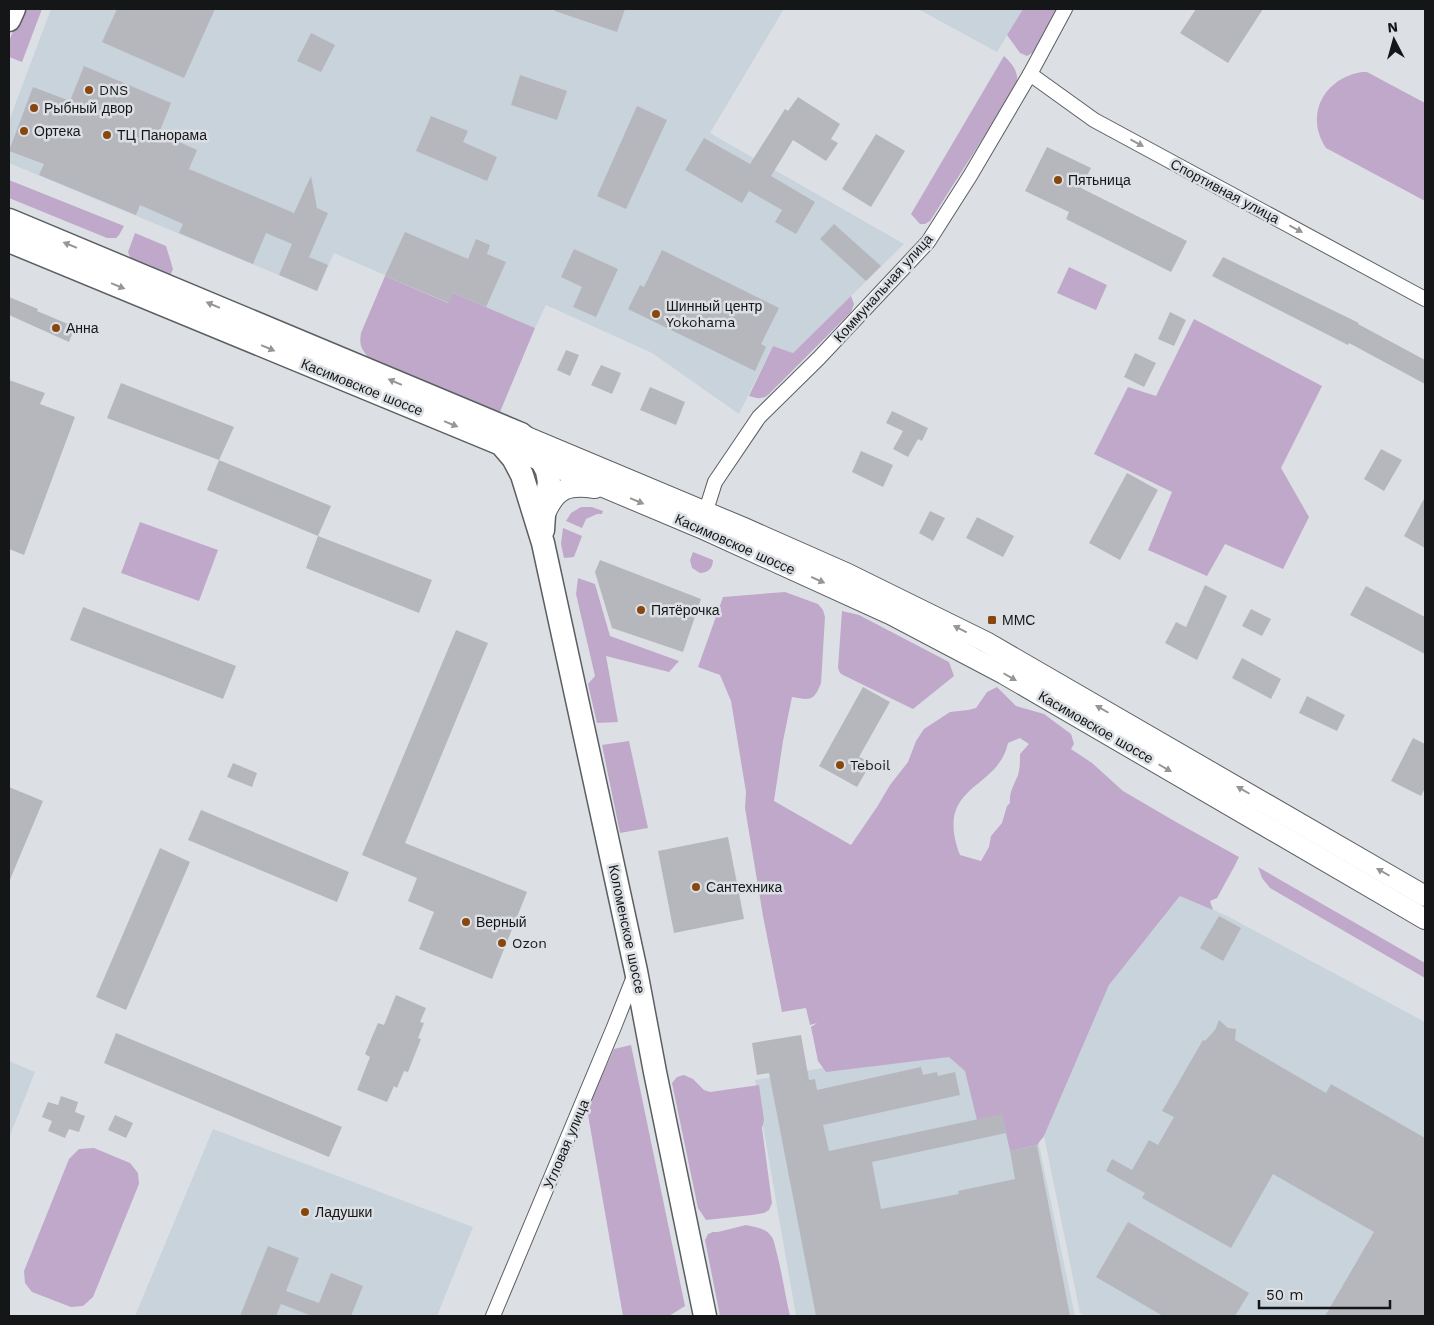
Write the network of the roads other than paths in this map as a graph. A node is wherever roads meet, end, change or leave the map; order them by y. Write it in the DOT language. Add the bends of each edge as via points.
graph roads {
  1 [pos="14,9"];
  2 [pos="1065,9"];
  3 [pos="9,20"];
  4 [pos="1030,74"];
  5 [pos="9,220"];
  6 [pos="9,241"];
  7 [pos="1425,299"];
  8 [pos="339,368"];
  9 [pos="521,434"];
  10 [pos="501,444"];
  11 [pos="544,462"];
  12 [pos="588,462"];
  13 [pos="610,490"];
  14 [pos="537,508"];
  15 [pos="703,520"];
  16 [pos="1425,896"];
  17 [pos="1425,920"];
  18 [pos="636,970"];
  19 [pos="493,1316"];
  20 [pos="704,1316"];
  1 -- 3 [label="main road"];
  2 -- 4 [label="street, Коммунальная улица"];
  4 -- 7 [label="street, Спортивная улица, one-way" via="1094,120"];
  4 -- 15 [label="street, Коммунальная улица" via="928,242 759,417 715,482"];
  8 -- 5 [label="main road, Касимовское шоссе, one-way"];
  6 -- 8 [label="main road, Касимовское шоссе, one-way"];
  9 -- 8 [label="main road, Касимовское шоссе, one-way"];
  8 -- 10 [label="main road, Касимовское шоссе, one-way"];
  9 -- 11 [label="main road, Коломенское шоссе" via="533,444"];
  9 -- 12 [label="main road, Касимовское шоссе"];
  10 -- 11 [label="main road, Касимовское шоссе"];
  10 -- 14 [label="main road, Коломенское шоссе" via="513,458"];
  11 -- 12 [label="main road" via="555,459"];
  11 -- 13 [label="main road, Касимовское шоссе"];
  11 -- 14 [label="main road, Коломенское шоссе" via="550,482"];
  12 -- 15 [label="main road, Касимовское шоссе"];
  13 -- 14 [label="main road" via="580,486 568,488"];
  13 -- 15 [label="main road, Касимовское шоссе, one-way"];
  14 -- 18 [label="main road, Коломенское шоссе"];
  16 -- 15 [label="main road, Касимовское шоссе, one-way" via="986,642 848,574"];
  15 -- 17 [label="main road, Касимовское шоссе, one-way" via="977,659"];
  18 -- 19 [label="street, Угловая улица"];
  18 -- 20 [label="main road, Коломенское шоссе"];
}
